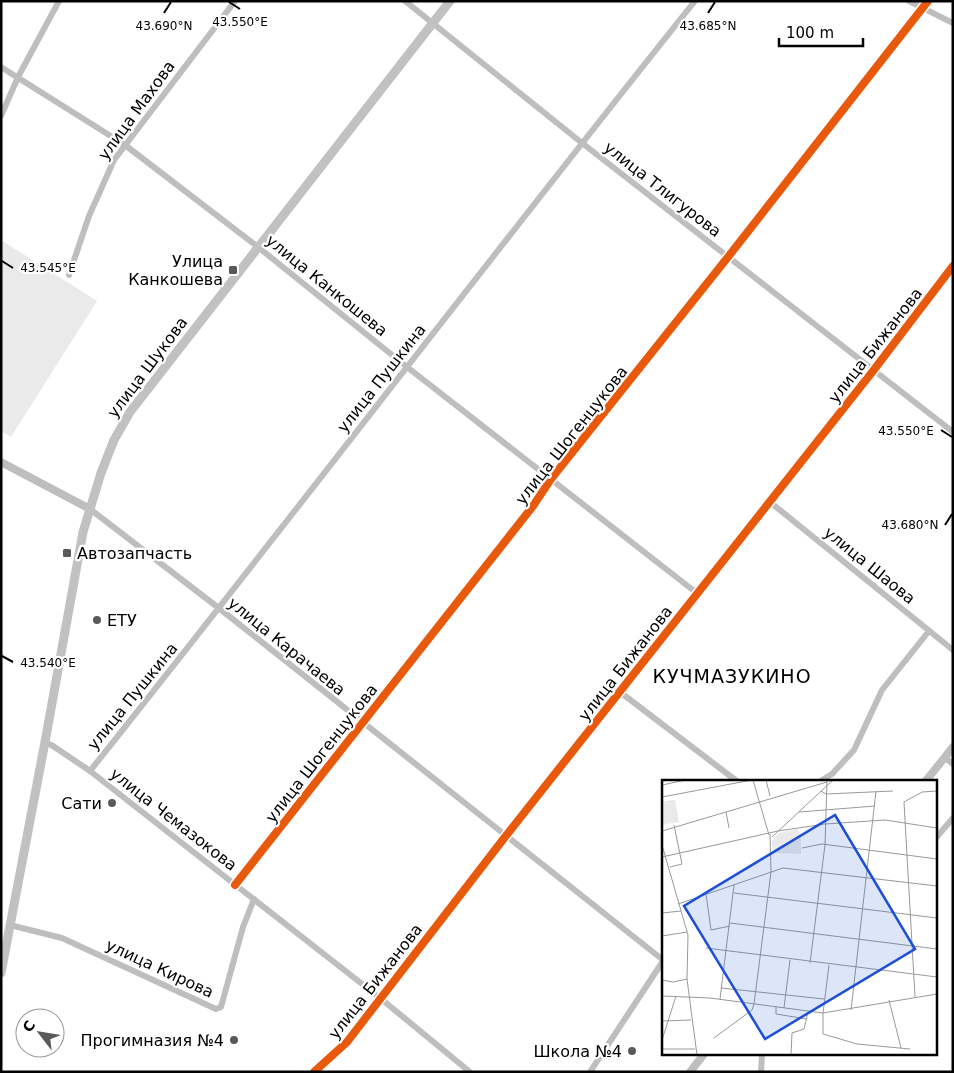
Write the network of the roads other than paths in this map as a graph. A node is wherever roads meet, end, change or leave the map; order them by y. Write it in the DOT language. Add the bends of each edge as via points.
graph roads {
  1 [pos="59,1"];
  2 [pos="235,1"];
  3 [pos="405,1"];
  4 [pos="450,1"];
  5 [pos="695,1"];
  6 [pos="909,1"];
  7 [pos="928,1"];
  8 [pos="923,8"];
  9 [pos="433,23"];
  10 [pos="953,23"];
  11 [pos="1,67"];
  12 [pos="18,77"];
  13 [pos="1,116"];
  14 [pos="582,143"];
  15 [pos="125,145"];
  16 [pos="258,247"];
  17 [pos="728,257"];
  18 [pos="953,266"];
  19 [pos="69,275"];
  20 [pos="407,367"];
  21 [pos="873,370"];
  22 [pos="953,432"];
  23 [pos="1,462"];
  24 [pos="551,479"];
  25 [pos="770,502"];
  26 [pos="90,509"];
  27 [pos="698,594"];
  28 [pos="220,609"];
  29 [pos="929,631"];
  30 [pos="953,650"];
  31 [pos="620,692"];
  32 [pos="363,724"];
  33 [pos="46,742"];
  34 [pos="953,747"];
  35 [pos="945,758"];
  36 [pos="953,764"];
  37 [pos="90,771"];
  38 [pos="735,780"];
  39 [pos="823,780"];
  40 [pos="927,780"];
  41 [pos="953,818"];
  42 [pos="505,837"];
  43 [pos="936,838"];
  44 [pos="235,884"];
  45 [pos="254,899"];
  46 [pos="10,925"];
  47 [pos="662,960"];
  48 [pos="662,963"];
  49 [pos="1,973"];
  50 [pos="380,998"];
  51 [pos="702,1056"];
  52 [pos="762,1056"];
  53 [pos="314,1072"];
  54 [pos="470,1072"];
  55 [pos="590,1072"];
  56 [pos="690,1072"];
  57 [pos="761,1072"];
  1 -- 12 [label="street"];
  2 -- 15 [label="street, улица Махова"];
  3 -- 9 [label="street, улица Тлигурова"];
  4 -- 9 [label="main road, улица Шукова"];
  5 -- 14 [label="street, улица Пушкина"];
  6 -- 8 [label="street"];
  7 -- 8 [label="street, улица Шогенцукова"];
  8 -- 10 [label="street"];
  8 -- 17 [label="street, улица Шогенцукова"];
  9 -- 14 [label="street, улица Тлигурова"];
  9 -- 16 [label="main road, улица Шукова"];
  11 -- 12 [label="street, улица Канкошева"];
  12 -- 13 [label="street"];
  12 -- 15 [label="street, улица Канкошева"];
  14 -- 17 [label="street, улица Тлигурова"];
  14 -- 20 [label="street, улица Пушкина"];
  15 -- 16 [label="street, улица Канкошева"];
  15 -- 19 [label="street, улица Махова" via="114,160 89,216"];
  16 -- 20 [label="street, улица Канкошева"];
  16 -- 26 [label="main road, улица Шукова" via="130,412 114,440"];
  17 -- 21 [label="street, улица Тлигурова"];
  17 -- 24 [label="street, улица Шогенцукова"];
  18 -- 21 [label="street, улица Бижанова"];
  20 -- 24 [label="street, улица Канкошева"];
  20 -- 28 [label="street, улица Пушкина"];
  21 -- 22 [label="street, улица Тлигурова"];
  21 -- 25 [label="street, улица Бижанова"];
  23 -- 26 [label="street, улица Карачаева"];
  24 -- 27 [label="street, улица Канкошева"];
  24 -- 32 [label="street, улица Шогенцукова"];
  25 -- 27 [label="street, улица Бижанова"];
  25 -- 29 [label="street, улица Шаова"];
  26 -- 28 [label="street, улица Карачаева"];
  26 -- 33 [label="main road, улица Шукова" via="83,532"];
  27 -- 31 [label="street, улица Бижанова"];
  28 -- 32 [label="street, улица Карачаева"];
  28 -- 37 [label="street, улица Пушкина"];
  29 -- 30 [label="street, улица Шаова"];
  29 -- 39 [label="street" via="882,690 854,750"];
  31 -- 38 [label="street"];
  31 -- 42 [label="street, улица Бижанова"];
  32 -- 42 [label="street, улица Карачаева"];
  32 -- 44 [label="street, улица Шогенцукова"];
  33 -- 37 [label="street, улица Чемазокова"];
  33 -- 46 [label="main road, улица Шукова"];
  34 -- 35 [label="street"];
  35 -- 36 [label="street"];
  35 -- 40 [label="street"];
  37 -- 44 [label="street, улица Чемазокова"];
  41 -- 43 [label="street"];
  42 -- 47 [label="street, улица Карачаева"];
  42 -- 50 [label="street, улица Бижанова"];
  44 -- 45 [label="street, улица Чемазокова"];
  45 -- 46 [label="street, улица Кирова" via="221,1007 216,1008 62,938"];
  45 -- 50 [label="street, улица Чемазокова"];
  46 -- 49 [label="main road, улица Шукова"];
  48 -- 55 [label="street"];
  50 -- 53 [label="street, улица Бижанова" via="347,1042"];
  50 -- 54 [label="street, улица Чемазокова"];
  51 -- 56 [label="street"];
  52 -- 57 [label="street"];
}
